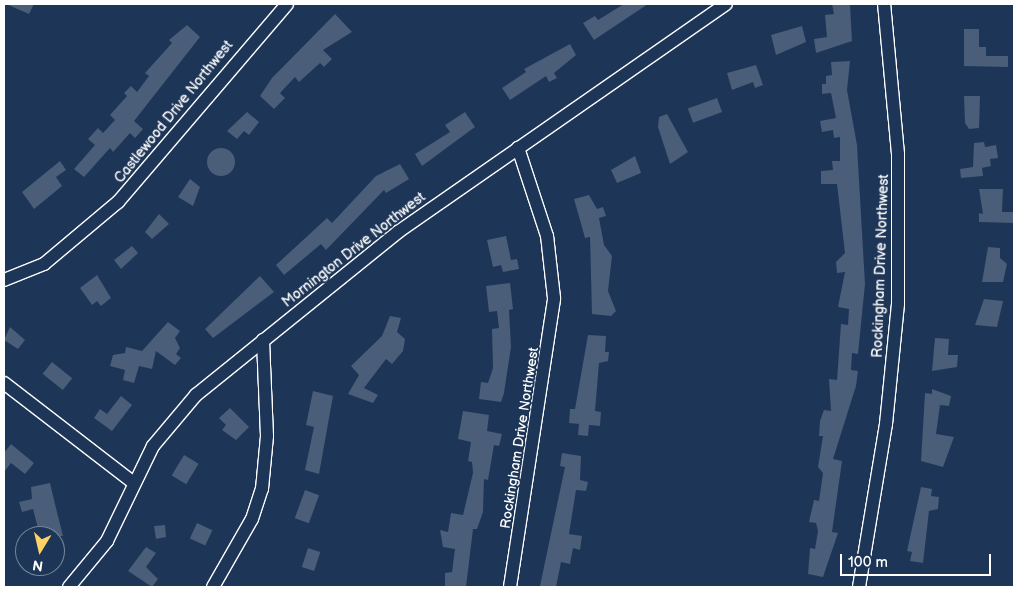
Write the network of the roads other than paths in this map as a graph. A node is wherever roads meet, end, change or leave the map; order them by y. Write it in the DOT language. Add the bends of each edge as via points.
graph roads {
  1 [pos="287,4"];
  2 [pos="726,4"];
  3 [pos="884,4"];
  4 [pos="518,148"];
  5 [pos="4,280"];
  6 [pos="263,340"];
  7 [pos="4,383"];
  8 [pos="134,483"];
  9 [pos="70,587"];
  10 [pos="213,587"];
  11 [pos="510,587"];
  12 [pos="858,587"];
  1 -- 5 [label="street, Castlewood Drive Northwest" via="118,202 44,264"];
  2 -- 4 [label="street, Mornington Drive Northwest"];
  3 -- 12 [label="street, Rockingham Drive Northwest" via="898,154 898,304 886,424"];
  4 -- 6 [label="street, Mornington Drive Northwest" via="398,232"];
  4 -- 11 [label="street, Rockingham Drive Northwest" via="547,236 554,298"];
  6 -- 8 [label="street, Mornington Drive Northwest" via="178,412 152,446"];
  6 -- 10 [label="street" via="267,436 262,489 252,519"];
  7 -- 8 [label="street"];
  8 -- 9 [label="street, Mornington Drive Northwest" via="107,541"];
}
